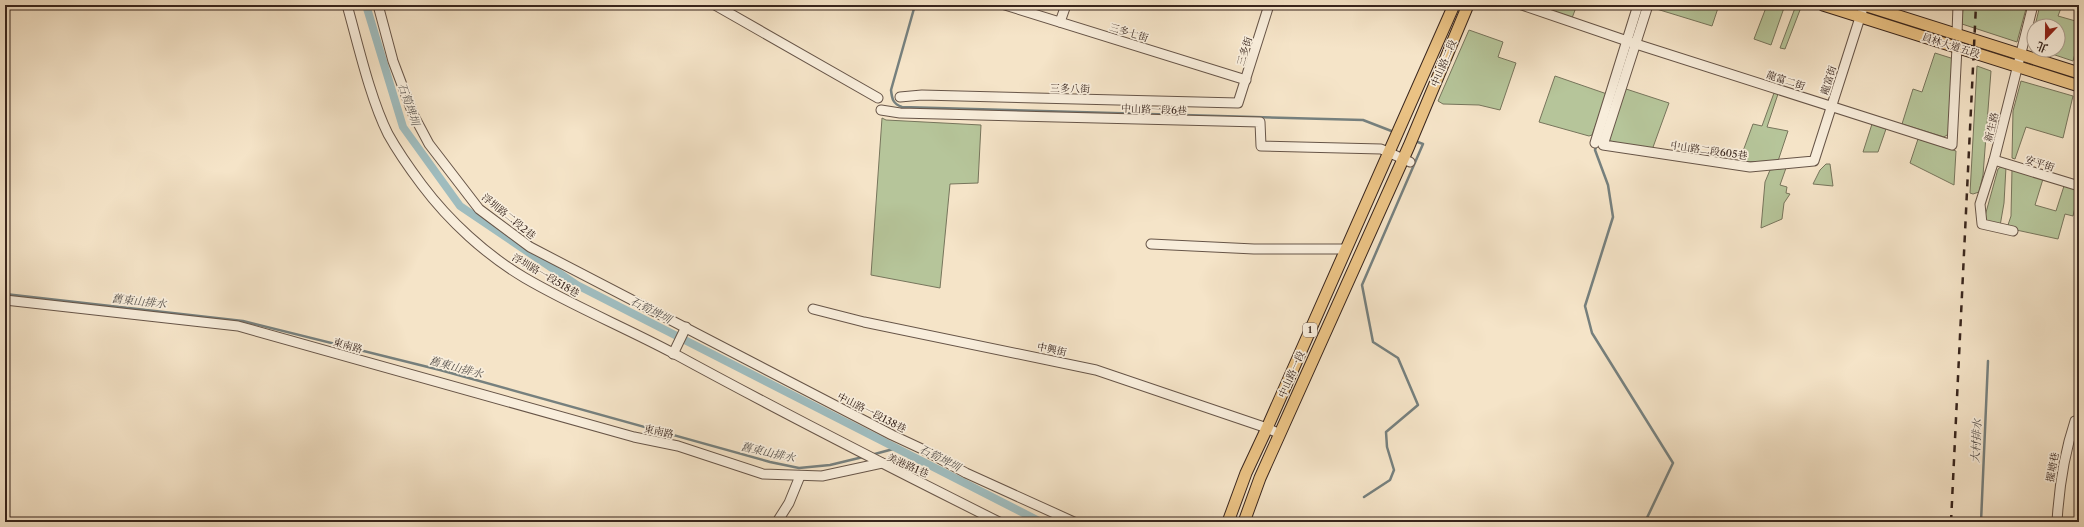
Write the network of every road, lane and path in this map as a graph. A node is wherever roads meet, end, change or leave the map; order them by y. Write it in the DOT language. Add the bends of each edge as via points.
graph roads {
  1 [pos="347,5"];
  2 [pos="378,5"];
  3 [pos="715,5"];
  4 [pos="1005,5"];
  5 [pos="1066,5"];
  6 [pos="1454,5"];
  7 [pos="1468,5"];
  8 [pos="1522,5"];
  9 [pos="1638,5"];
  10 [pos="1648,5"];
  11 [pos="1823,5"];
  12 [pos="1864,5"];
  13 [pos="1958,5"];
  14 [pos="2033,5"];
  15 [pos="1267,6"];
  16 [pos="1860,17"];
  17 [pos="1060,22"];
  18 [pos="1958,34"];
  19 [pos="1632,42"];
  20 [pos="1957,47"];
  21 [pos="2021,54"];
  22 [pos="2017,66"];
  23 [pos="2079,73"];
  24 [pos="1246,80"];
  25 [pos="2079,86"];
  26 [pos="900,97"];
  27 [pos="878,98"];
  28 [pos="1238,103"];
  29 [pos="1831,106"];
  30 [pos="881,110"];
  31 [pos="1395,139"];
  32 [pos="1409,146"];
  33 [pos="1389,153"];
  34 [pos="1994,160"];
  35 [pos="1406,161"];
  36 [pos="1814,161"];
  37 [pos="2079,186"];
  38 [pos="2013,231"];
  39 [pos="1151,244"];
  40 [pos="1346,249"];
  41 [pos="5,300"];
  42 [pos="813,309"];
  43 [pos="686,327"];
  44 [pos="673,354"];
  45 [pos="2079,422"];
  46 [pos="1267,428"];
  47 [pos="1280,434"];
  48 [pos="678,446"];
  49 [pos="882,463"];
  50 [pos="800,476"];
  51 [pos="777,522"];
  52 [pos="999,522"];
  53 [pos="1074,522"];
  54 [pos="1228,522"];
  55 [pos="1244,522"];
  56 [pos="2057,522"];
  1 -- 44 [label="street, 浮圳路一段518巷" via="387,132 422,185 441,207 468,235 525,278"];
  2 -- 43 [label="street, 浮圳路二段2巷" via="393,61 413,114 429,144 479,209 530,247"];
  3 -- 27 [label="street"];
  4 -- 17 [label="street, 三多七街"];
  5 -- 17 [label="street"];
  6 -- 31 [label="main road, 中山路二段 / 1"];
  7 -- 32 [label="main road, 中山路二段 / 1"];
  8 -- 19 [label="street, 龍富二街"];
  9 -- 19 [label="street"];
  10 -- 19 [label="street"];
  11 -- 16 [label="main road, 員林大道五段"];
  12 -- 16 [label="street, 龍富街"];
  12 -- 18 [label="main road, 員林大道五段"];
  13 -- 18 [label="street"];
  14 -- 21 [label="street, 新生路"];
  15 -- 24 [label="street, 三多街"];
  16 -- 20 [label="main road, 員林大道五段"];
  16 -- 29 [label="street, 龍富街"];
  17 -- 24 [label="street, 三多七街"];
  18 -- 21 [label="main road, 員林大道五段"];
  19 -- 29 [label="street, 龍富二街"];
  19 -- 36 [label="street, 中山路二段605巷" via="1599,144 1750,167"];
  20 -- 22 [label="main road, 員林大道五段"];
  20 -- 29 [label="street, 龍富二街" via="1952,145"];
  21 -- 22 [label="street, 新生路"];
  21 -- 23 [label="main road, 員林大道五段"];
  22 -- 25 [label="main road, 員林大道五段"];
  22 -- 34 [label="street, 新生路"];
  24 -- 28 [label="street, 三多街"];
  26 -- 28 [label="street, 三多八街" via="922,95"];
  29 -- 36 [label="street, 龍富街"];
  30 -- 33 [label="street, 中山路一段6巷" via="907,113 1260,122 1261,146 1381,149"];
  31 -- 33 [label="main road, 中山路一段 / 1"];
  32 -- 35 [label="main road, 中山路一段 / 1"];
  33 -- 35 [label="street, 中山路一段6巷"];
  33 -- 40 [label="main road, 中山路一段 / 1"];
  34 -- 37 [label="street, 安平街"];
  34 -- 38 [label="street, 新生路" via="1980,204 1982,224"];
  35 -- 47 [label="main road, 中山路一段 / 1"];
  39 -- 40 [label="street" via="1254,249"];
  40 -- 46 [label="main road, 中山路一段 / 1"];
  41 -- 48 [label="street, 東南路" via="238,326 634,437"];
  42 -- 46 [label="street, 中興街" via="1096,370"];
  43 -- 44 [label="street"];
  43 -- 53 [label="street, 中山路一段138巷" via="966,473"];
  44 -- 49 [label="street, 浮圳路一段518巷"];
  45 -- 56 [label="street, 擺塘巷" via="2075,421 2066,448 2064,471 2058,491"];
  46 -- 47 [label="street, 中興街"];
  46 -- 54 [label="main road, 中山路一段 / 1" via="1246,473"];
  47 -- 55 [label="main road, 中山路一段 / 1"];
  48 -- 50 [label="street, 美港路1巷" via="763,474"];
  49 -- 50 [label="street, 美港路1巷" via="822,476"];
  49 -- 52 [label="street, 美港路1巷"];
  50 -- 51 [label="street" via="789,503"];
}
